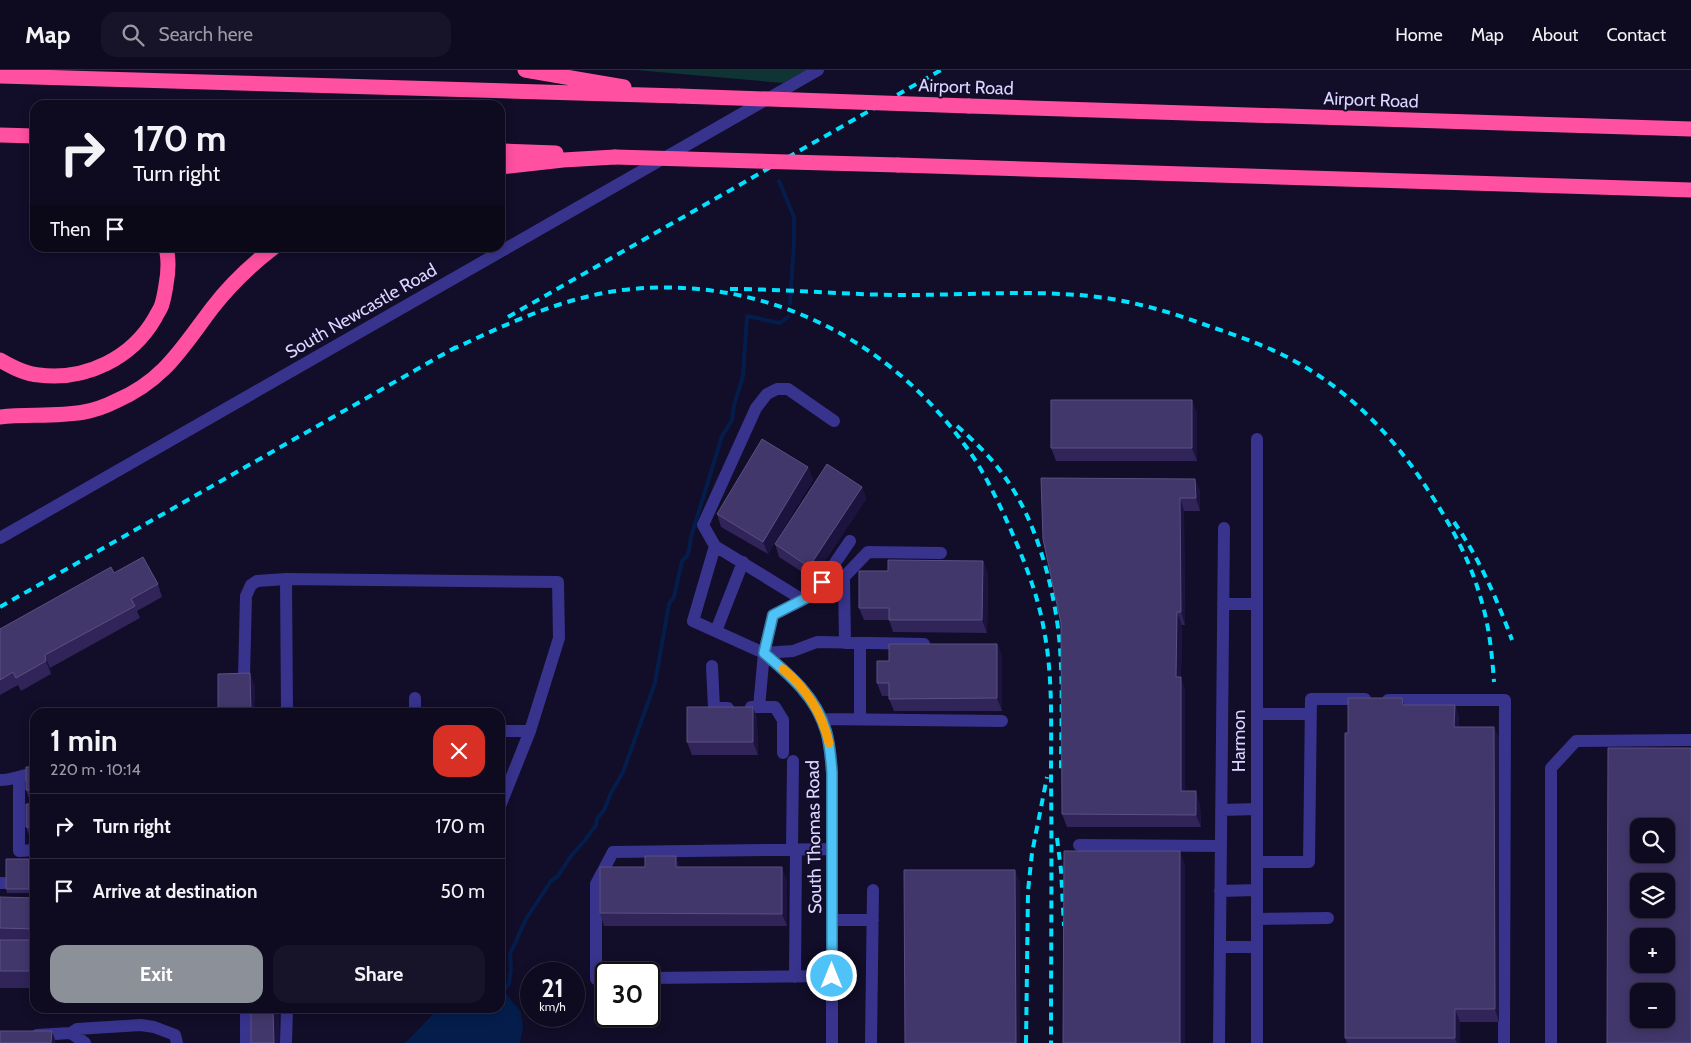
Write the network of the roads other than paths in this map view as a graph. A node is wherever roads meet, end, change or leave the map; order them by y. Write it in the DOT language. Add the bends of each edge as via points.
graph roads {
  1 [pos="49,70"];
  2 [pos="525,70"];
  3 [pos="818,70"];
  4 [pos="0,76"];
  5 [pos="26,76"];
  6 [pos="679,96"];
  7 [pos="1691,129"];
  8 [pos="0,135"];
  9 [pos="30,136"];
  10 [pos="505,151"];
  11 [pos="566,157"];
  12 [pos="505,166"];
  13 [pos="1691,190"];
  14 [pos="505,249"];
  15 [pos="166,252"];
  16 [pos="268,252"];
  17 [pos="500,252"];
  18 [pos="0,360"];
  19 [pos="0,417"];
  20 [pos="834,421"];
  21 [pos="1257,438"];
  22 [pos="1224,528"];
  23 [pos="0,538"];
  24 [pos="850,542"];
  25 [pos="716,546"];
  26 [pos="941,553"];
  27 [pos="743,562"];
  28 [pos="286,579"];
  29 [pos="803,600"];
  30 [pos="1223,604"];
  31 [pos="1257,604"];
  32 [pos="716,631"];
  33 [pos="845,643"];
  34 [pos="860,643"];
  35 [pos="935,644"];
  36 [pos="764,653"];
  37 [pos="712,666"];
  38 [pos="244,677"];
  39 [pos="415,698"];
  40 [pos="759,707"];
  41 [pos="287,708"];
  42 [pos="415,708"];
  43 [pos="1257,714"];
  44 [pos="1311,714"];
  45 [pos="821,719"];
  46 [pos="860,720"];
  47 [pos="1002,721"];
  48 [pos="505,731"];
  49 [pos="530,731"];
  50 [pos="1691,740"];
  51 [pos="783,753"];
  52 [pos="793,761"];
  53 [pos="505,772"];
  54 [pos="514,772"];
  55 [pos="30,774"];
  56 [pos="10,779"];
  57 [pos="505,794"];
  58 [pos="1257,809"];
  59 [pos="1221,810"];
  60 [pos="19,812"];
  61 [pos="30,812"];
  62 [pos="1079,845"];
  63 [pos="1221,846"];
  64 [pos="832,849"];
  65 [pos="30,850"];
  66 [pos="794,850"];
  67 [pos="1257,862"];
  68 [pos="873,890"];
  69 [pos="1257,890"];
  70 [pos="1220,891"];
  71 [pos="1328,918"];
  72 [pos="1257,919"];
  73 [pos="832,920"];
  74 [pos="873,920"];
  75 [pos="1220,947"];
  76 [pos="1257,947"];
  77 [pos="596,962"];
  78 [pos="832,976"];
  79 [pos="795,977"];
  80 [pos="660,978"];
  81 [pos="246,1013"];
  82 [pos="287,1013"];
  83 [pos="72,1033"];
  84 [pos="26,1035"];
  85 [pos="85,1043"];
  86 [pos="177,1043"];
  87 [pos="246,1043"];
  88 [pos="286,1043"];
  89 [pos="832,1043"];
  90 [pos="871,1043"];
  91 [pos="1219,1043"];
  92 [pos="1258,1043"];
  93 [pos="1504,1043"];
  94 [pos="1550,1043"];
  1 -- 5 [label="highway"];
  2 -- 6 [label="highway"];
  3 -- 14 [label="street, South Newcastle Road"];
  4 -- 5 [label="highway, Airport Road"];
  5 -- 6 [label="highway, Airport Road"];
  6 -- 7 [label="highway, Airport Road, bridge"];
  8 -- 9 [label="highway"];
  10 -- 11 [label="highway"];
  11 -- 12 [label="highway"];
  11 -- 13 [label="highway, bridge"];
  15 -- 18 [label="highway" via="168,278 162,305 148,329 130,349 108,363 61,376 38,375"];
  16 -- 19 [label="highway" via="214,306 168,366 133,394 85,412"];
  17 -- 23 [label="street, South Newcastle Road"];
  20 -- 25 [label="street" via="788,389 767,394 756,408 703,525"];
  21 -- 31 [label="street, Harmon"];
  22 -- 30 [label="street"];
  24 -- 29 [label="street" via="812,595"];
  25 -- 27 [label="street"];
  25 -- 32 [label="street" via="693,621"];
  26 -- 33 [label="street" via="868,552 844,576"];
  27 -- 29 [label="street"];
  27 -- 32 [label="street"];
  28 -- 38 [label="street" via="257,580 246,596"];
  28 -- 41 [label="street"];
  28 -- 49 [label="street" via="558,582 559,638"];
  29 -- 36 [label="street" via="773,615"];
  30 -- 31 [label="street"];
  30 -- 59 [label="street"];
  31 -- 43 [label="street, Harmon"];
  32 -- 36 [label="street"];
  33 -- 34 [label="street"];
  33 -- 36 [label="street" via="817,642 793,651"];
  34 -- 35 [label="street"];
  34 -- 46 [label="street"];
  36 -- 40 [label="street"];
  36 -- 45 [label="street, South Thomas Road" via="792,677"];
  37 -- 40 [label="street" via="714,708"];
  39 -- 42 [label="street"];
  40 -- 51 [label="street" via="775,707 783,720"];
  43 -- 44 [label="street"];
  43 -- 58 [label="street, Harmon"];
  44 -- 67 [label="street" via="1309,862"];
  44 -- 93 [label="street" via="1311,699 1505,700"];
  45 -- 46 [label="street"];
  45 -- 64 [label="street, South Thomas Road" via="830,748"];
  46 -- 47 [label="street"];
  48 -- 49 [label="street"];
  49 -- 54 [label="street"];
  50 -- 94 [label="street" via="1576,741 1550,768"];
  52 -- 66 [label="street"];
  53 -- 54 [label="street"];
  54 -- 57 [label="street"];
  55 -- 56 [label="street"];
  56 -- 60 [label="street"];
  58 -- 59 [label="street"];
  58 -- 67 [label="street, Harmon"];
  59 -- 63 [label="street"];
  60 -- 61 [label="street"];
  60 -- 65 [label="street" via="19,851"];
  62 -- 63 [label="street"];
  63 -- 70 [label="street"];
  64 -- 66 [label="street"];
  64 -- 73 [label="street, South Thomas Road"];
  66 -- 77 [label="street" via="613,852 596,884"];
  66 -- 79 [label="street"];
  67 -- 69 [label="street, Harmon"];
  68 -- 74 [label="street"];
  69 -- 70 [label="street"];
  69 -- 72 [label="street, Harmon"];
  70 -- 75 [label="street"];
  71 -- 72 [label="street"];
  72 -- 76 [label="street, Harmon"];
  73 -- 74 [label="street"];
  73 -- 78 [label="street, South Thomas Road"];
  74 -- 90 [label="street"];
  75 -- 76 [label="street"];
  75 -- 91 [label="street"];
  76 -- 92 [label="street, Harmon"];
  78 -- 79 [label="street"];
  78 -- 89 [label="street, South Thomas Road"];
  79 -- 80 [label="street"];
  81 -- 87 [label="street"];
  82 -- 88 [label="street"];
  83 -- 84 [label="street"];
  83 -- 85 [label="street"];
  83 -- 86 [label="street" via="76,1029 141,1025 175,1035"];
}
